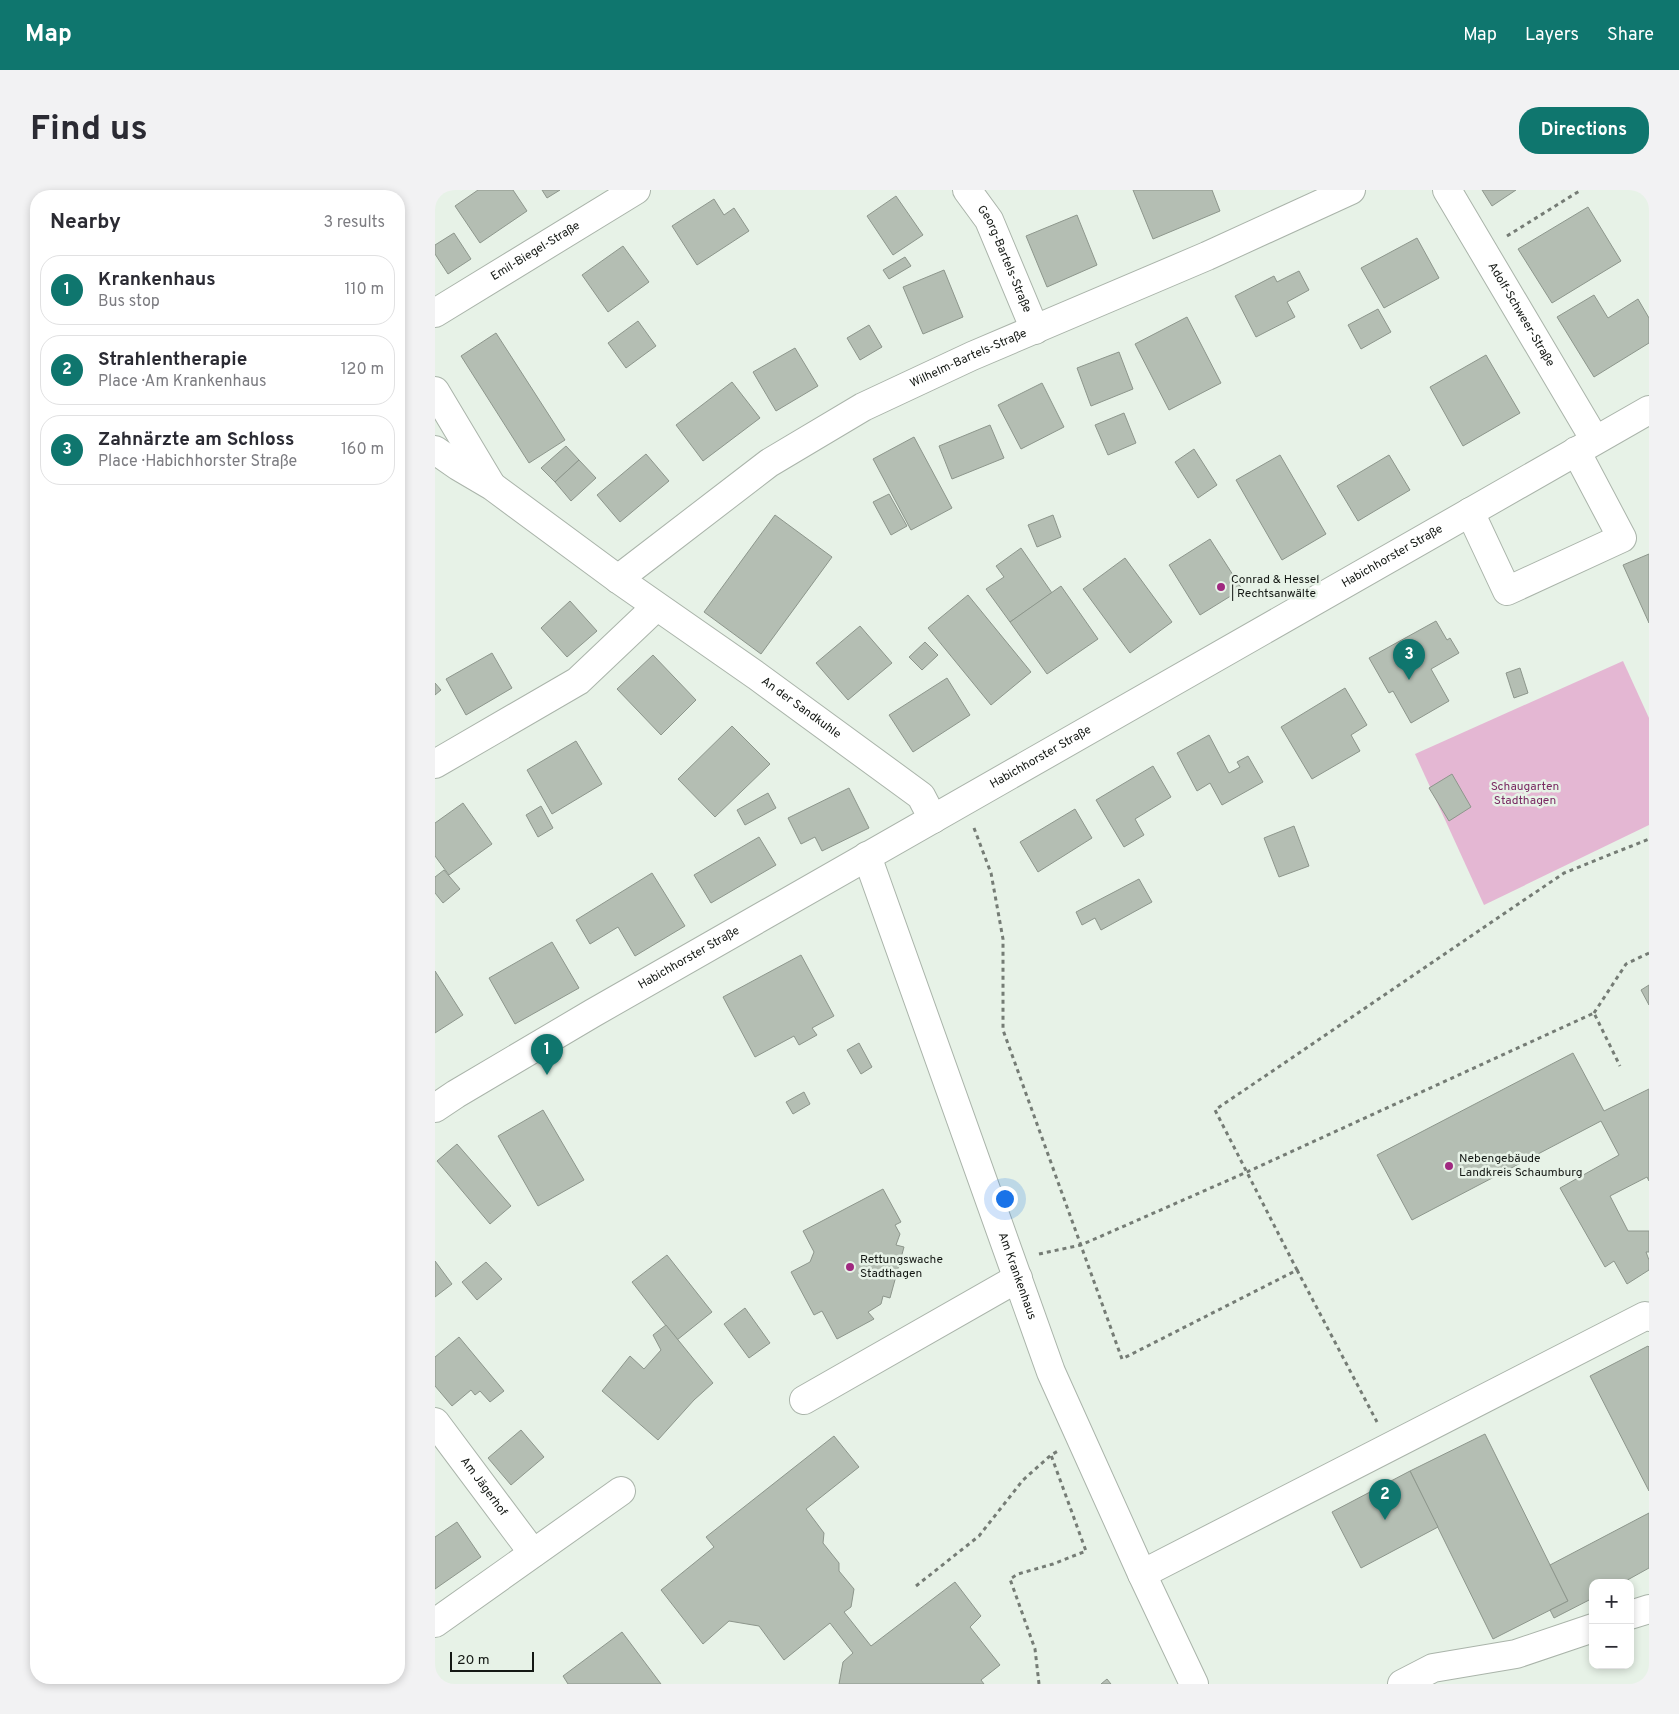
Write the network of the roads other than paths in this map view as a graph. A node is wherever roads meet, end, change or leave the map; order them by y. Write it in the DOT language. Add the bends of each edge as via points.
graph roads {
  1 [pos="636,190"];
  2 [pos="967,190"];
  3 [pos="1351,190"];
  4 [pos="1447,190"];
  5 [pos="435,313"];
  6 [pos="1035,330"];
  7 [pos="435,391"];
  8 [pos="1649,410"];
  9 [pos="1586,446"];
  10 [pos="435,450"];
  11 [pos="447,470"];
  12 [pos="493,486"];
  13 [pos="1470,512"];
  14 [pos="617,579"];
  15 [pos="656,607"];
  16 [pos="435,764"];
  17 [pos="933,819"];
  18 [pos="867,856"];
  19 [pos="435,1108"];
  20 [pos="1015,1269"];
  21 [pos="1649,1316"];
  22 [pos="803,1400"];
  23 [pos="435,1422"];
  24 [pos="621,1491"];
  25 [pos="533,1553"];
  26 [pos="1142,1574"];
  27 [pos="1649,1609"];
  28 [pos="1634,1615"];
  29 [pos="435,1623"];
  30 [pos="1589,1629"];
  31 [pos="1194,1684"];
  32 [pos="1402,1684"];
  1 -- 5 [label="street, Emil-Biegel-Straße"];
  2 -- 6 [label="street, Georg-Bartels-Straße" via="989,220"];
  3 -- 6 [label="street, Wilhelm-Bartels-Straße"];
  4 -- 9 [label="street, Adolf-Schweer-Straße" via="1484,251"];
  6 -- 14 [label="street, Wilhelm-Bartels-Straße" via="863,407 769,463"];
  7 -- 12 [label="street"];
  8 -- 9 [label="street, Habichhorster Straße"];
  9 -- 13 [label="street, Habichhorster Straße"];
  9 -- 13 [label="street, Adolf-Schweer-Straße" via="1622,538 1507,591"];
  10 -- 11 [label="street"];
  11 -- 12 [label="street"];
  12 -- 14 [label="street, An der Sandkuhle"];
  13 -- 17 [label="street, Habichhorster Straße"];
  14 -- 15 [label="street, An der Sandkuhle"];
  15 -- 16 [label="street" via="578,681"];
  15 -- 17 [label="street, An der Sandkuhle" via="921,796"];
  17 -- 18 [label="street, Habichhorster Straße"];
  18 -- 19 [label="street, Habichhorster Straße"];
  18 -- 20 [label="street, Am Krankenhaus" via="981,1193"];
  20 -- 22 [label="street"];
  20 -- 26 [label="street, Am Krankenhaus" via="1051,1372"];
  21 -- 26 [label="street"];
  23 -- 25 [label="street, Am Jägerhof"];
  24 -- 25 [label="street"];
  25 -- 29 [label="street"];
  26 -- 31 [label="street, Am Krankenhaus"];
  27 -- 28 [label="street"];
  30 -- 32 [label="street" via="1516,1654 1433,1668"];
}
